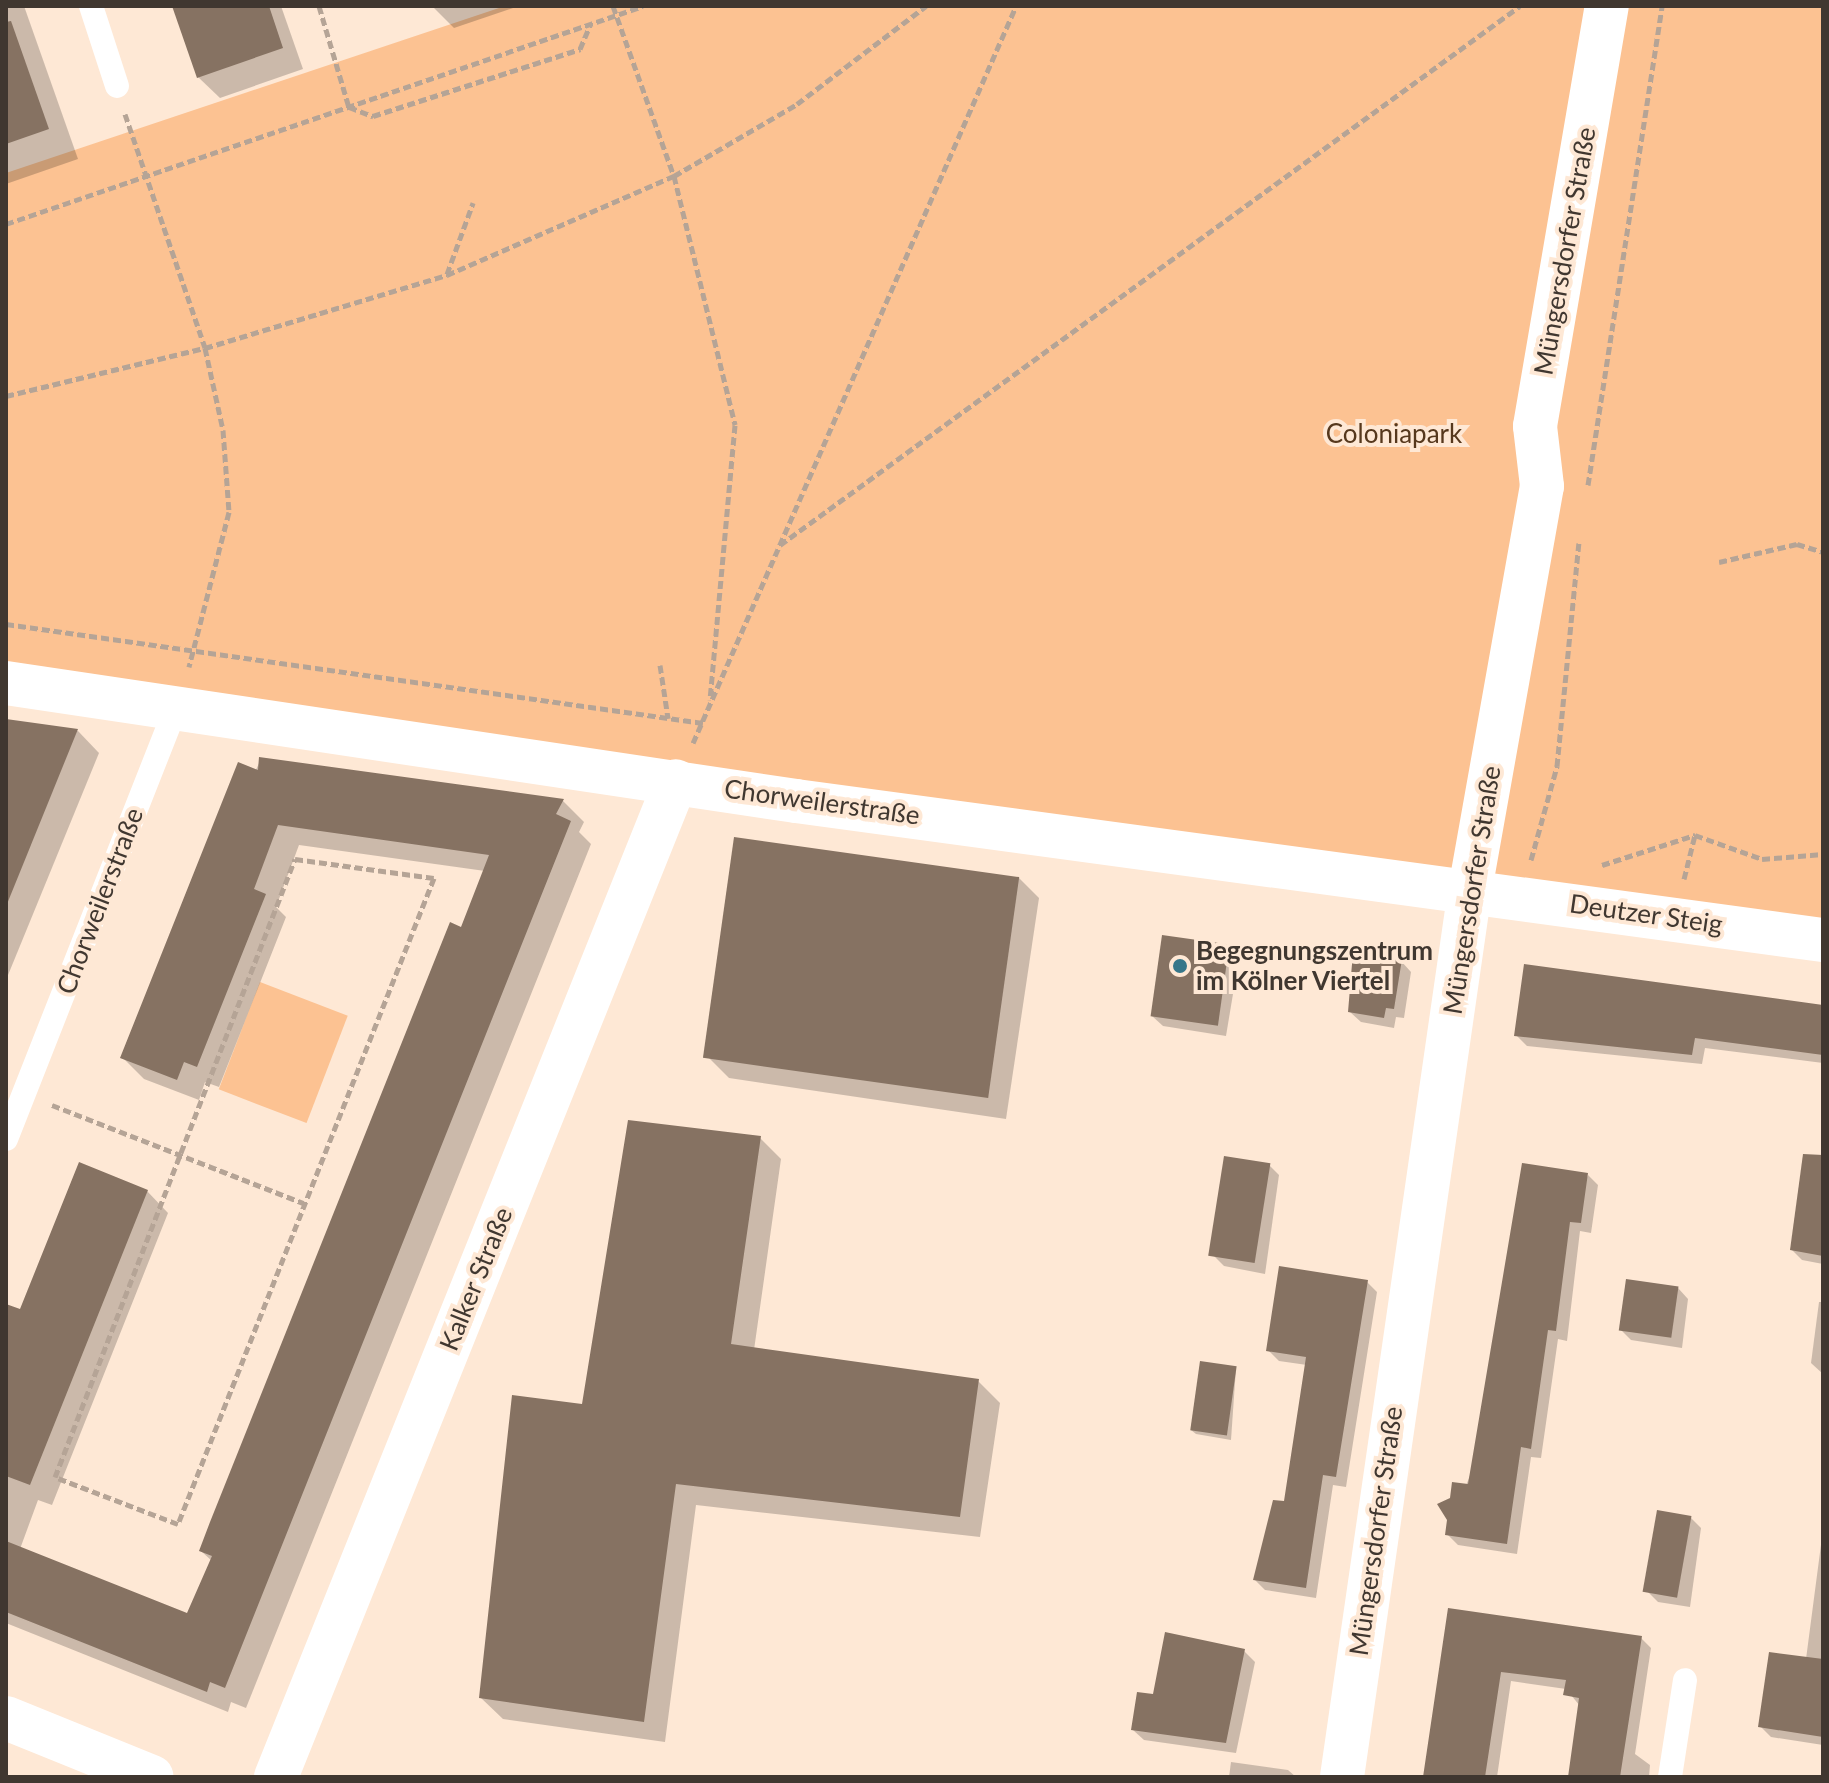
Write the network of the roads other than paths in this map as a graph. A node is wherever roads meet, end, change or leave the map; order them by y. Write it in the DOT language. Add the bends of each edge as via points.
graph roads {
  1 [pos="91,6"];
  2 [pos="1607,6"];
  3 [pos="117,86"];
  4 [pos="6,683"];
  5 [pos="176,707"];
  6 [pos="676,781"];
  7 [pos="1470,890"];
  8 [pos="1823,940"];
  9 [pos="6,1139"];
  10 [pos="1685,1680"];
  11 [pos="6,1718"];
  12 [pos="152,1777"];
  13 [pos="276,1777"];
  14 [pos="1342,1777"];
  15 [pos="1670,1777"];
  1 -- 3 [label="lane"];
  2 -- 7 [label="street, Müngersdorfer Straße" via="1535,426 1542,486"];
  4 -- 5 [label="street, Chorweilerstraße"];
  5 -- 6 [label="street, Chorweilerstraße"];
  5 -- 9 [label="lane, Chorweilerstraße"];
  6 -- 7 [label="street, Chorweilerstraße"];
  6 -- 13 [label="street, Kalker Straße"];
  7 -- 8 [label="street, Deutzer Steig"];
  7 -- 14 [label="street, Müngersdorfer Straße"];
  10 -- 15 [label="lane"];
  11 -- 12 [label="street"];
}
